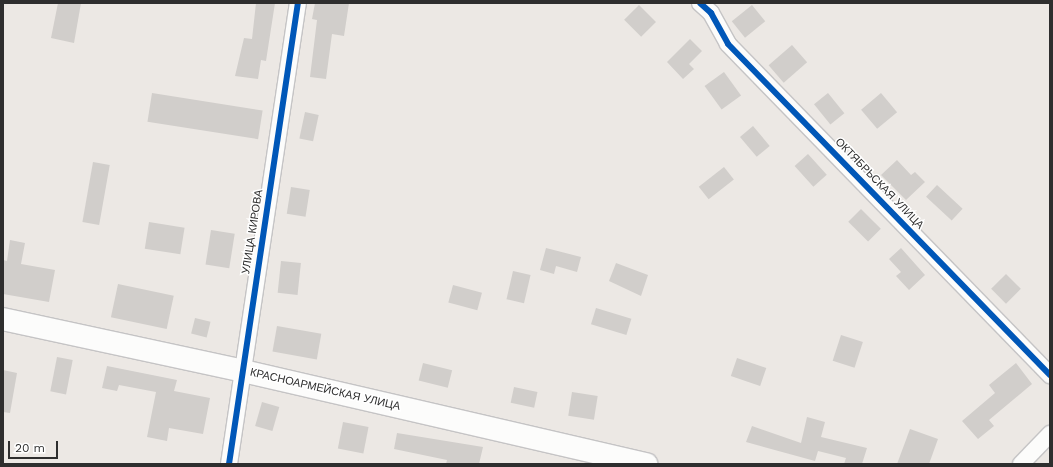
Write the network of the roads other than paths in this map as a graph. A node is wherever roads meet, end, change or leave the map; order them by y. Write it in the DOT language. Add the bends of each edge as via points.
graph roads {
  1 [pos="298,3"];
  2 [pos="700,3"];
  3 [pos="3,319"];
  4 [pos="243,371"];
  5 [pos="1050,375"];
  6 [pos="1050,434"];
  7 [pos="229,464"];
  8 [pos="646,464"];
  9 [pos="1022,464"];
  1 -- 4 [label="street, УЛИЦА КИРОВА"];
  2 -- 5 [label="street, ОКТЯБРЬСКАЯ УЛИЦА" via="711,13 728,44"];
  3 -- 4 [label="main road, КРАСНОАРМЕЙСКАЯ УЛИЦА"];
  4 -- 7 [label="street, УЛИЦА КИРОВА"];
  4 -- 8 [label="main road, КРАСНОАРМЕЙСКАЯ УЛИЦА"];
  6 -- 9 [label="street"];
}
